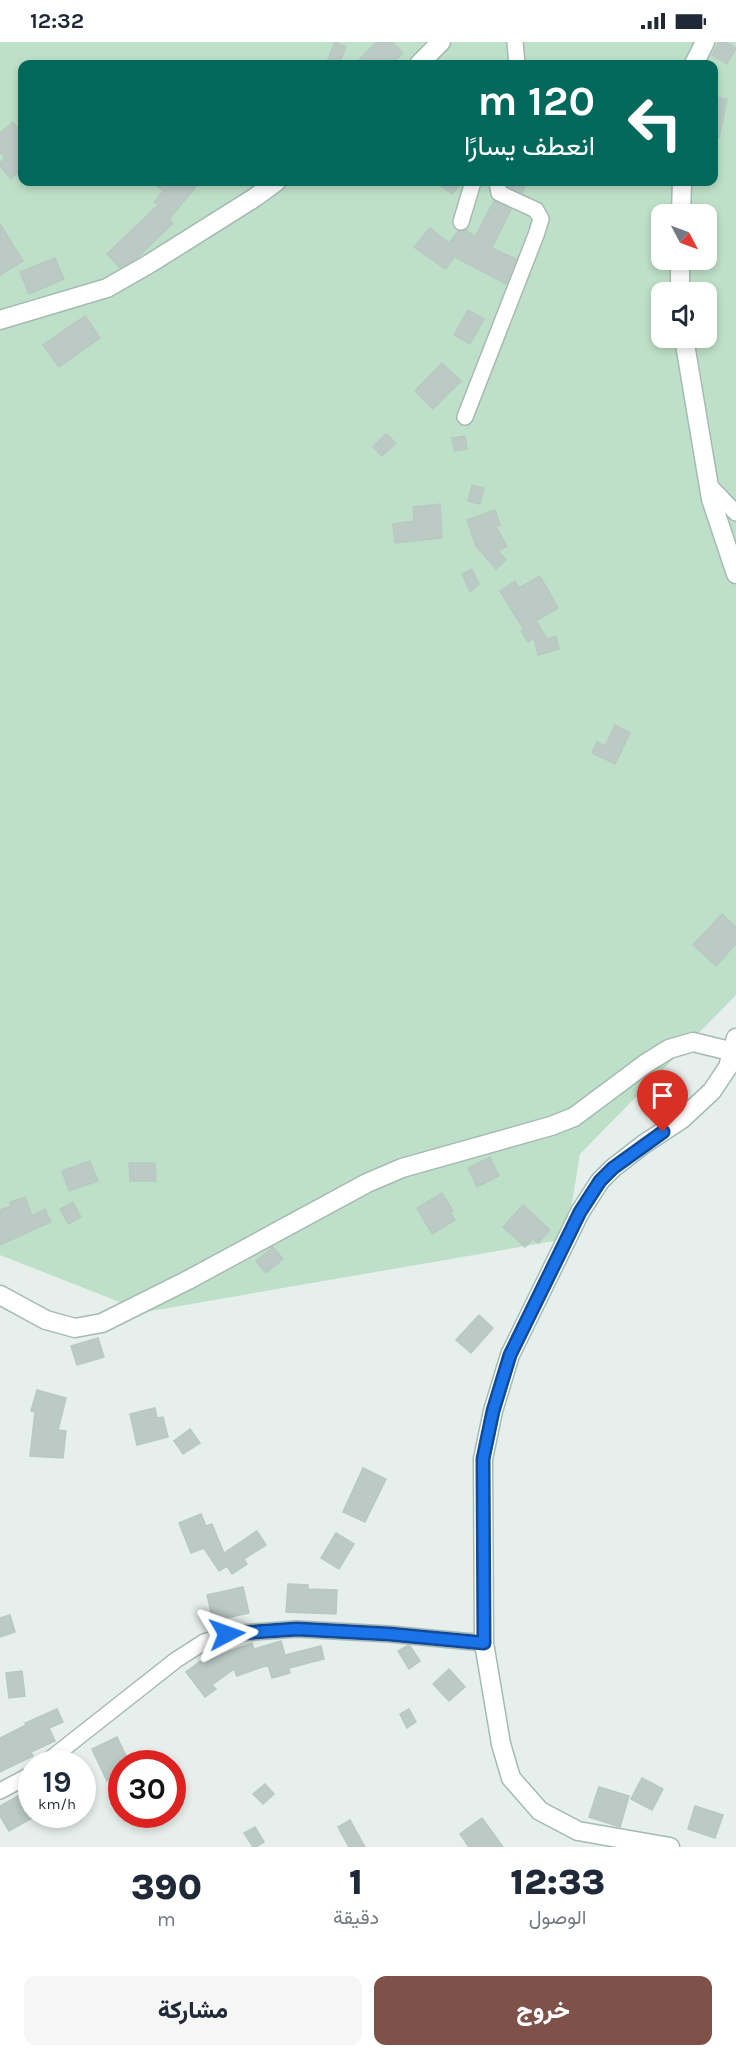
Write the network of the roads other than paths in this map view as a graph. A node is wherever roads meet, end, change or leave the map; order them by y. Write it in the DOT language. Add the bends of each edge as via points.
graph roads {
  1 [pos="441,42"];
  2 [pos="515,42"];
  3 [pos="705,42"];
  4 [pos="423,60"];
  5 [pos="517,60"];
  6 [pos="696,60"];
  7 [pos="270,186"];
  8 [pos="472,186"];
  9 [pos="498,186"];
  10 [pos="682,186"];
  11 [pos="681,204"];
  12 [pos="461,222"];
  13 [pos="0,320"];
  14 [pos="686,348"];
  15 [pos="465,417"];
  16 [pos="709,485"];
  17 [pos="736,513"];
  18 [pos="736,574"];
  19 [pos="735,1045"];
  20 [pos="0,1295"];
  21 [pos="484,1643"];
  22 [pos="62,1750"];
  23 [pos="18,1781"];
  24 [pos="0,1791"];
  25 [pos="670,1847"];
  1 -- 4 [label="main road"];
  2 -- 5 [label="street"];
  3 -- 6 [label="main road"];
  7 -- 13 [label="main road" via="107,288"];
  8 -- 12 [label="street"];
  9 -- 15 [label="street" via="499,193 536,210 541,219"];
  10 -- 11 [label="main road"];
  14 -- 16 [label="main road"];
  16 -- 17 [label="street"];
  16 -- 18 [label="main road"];
  19 -- 20 [label="main road" via="693,1042 669,1049 574,1118 402,1168 367,1183 102,1323 75,1328 46,1320"];
  19 -- 21 [label="main road" via="720,1080 695,1107 600,1181 580,1212 510,1355 483,1459"];
  21 -- 22 [label="street" via="297,1629 227,1634 204,1642 176,1660"];
  21 -- 25 [label="main road" via="506,1762 511,1778 529,1800 540,1811 578,1831"];
  23 -- 24 [label="street"];
}
